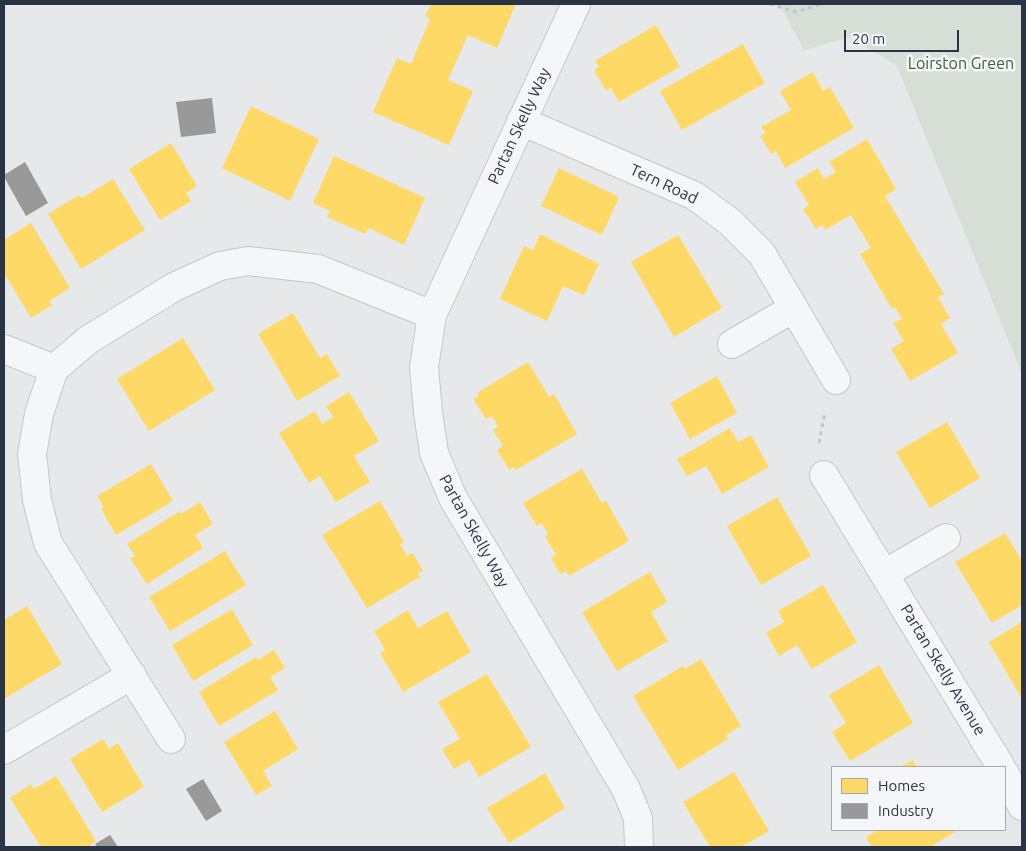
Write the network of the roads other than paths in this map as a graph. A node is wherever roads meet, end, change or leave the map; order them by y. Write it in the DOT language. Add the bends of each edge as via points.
graph roads {
  1 [pos="576,4"];
  2 [pos="521,122"];
  3 [pos="794,308"];
  4 [pos="432,315"];
  5 [pos="732,344"];
  6 [pos="4,349"];
  7 [pos="54,369"];
  8 [pos="836,380"];
  9 [pos="824,475"];
  10 [pos="946,538"];
  11 [pos="884,574"];
  12 [pos="132,675"];
  13 [pos="171,739"];
  14 [pos="4,750"];
  15 [pos="1000,766"];
  16 [pos="1006,776"];
  17 [pos="1022,806"];
  18 [pos="639,847"];
  1 -- 2 [label="street, Partan Skelly Way"];
  2 -- 3 [label="street, Tern Road" via="695,196 730,222 762,254"];
  2 -- 4 [label="street, Partan Skelly Way"];
  3 -- 5 [label="street"];
  3 -- 8 [label="street, Tern Road"];
  4 -- 7 [label="street" via="318,269 248,261 220,266 174,287 88,340"];
  4 -- 18 [label="street, Partan Skelly Way" via="424,367 434,453 452,498 626,789 638,818"];
  6 -- 7 [label="street"];
  7 -- 12 [label="street" via="38,414 32,454 37,500 48,543"];
  9 -- 11 [label="street, Partan Skelly Avenue"];
  10 -- 11 [label="street"];
  11 -- 15 [label="street, Partan Skelly Avenue"];
  12 -- 13 [label="street"];
  12 -- 14 [label="street"];
  16 -- 17 [label="street"];
}
